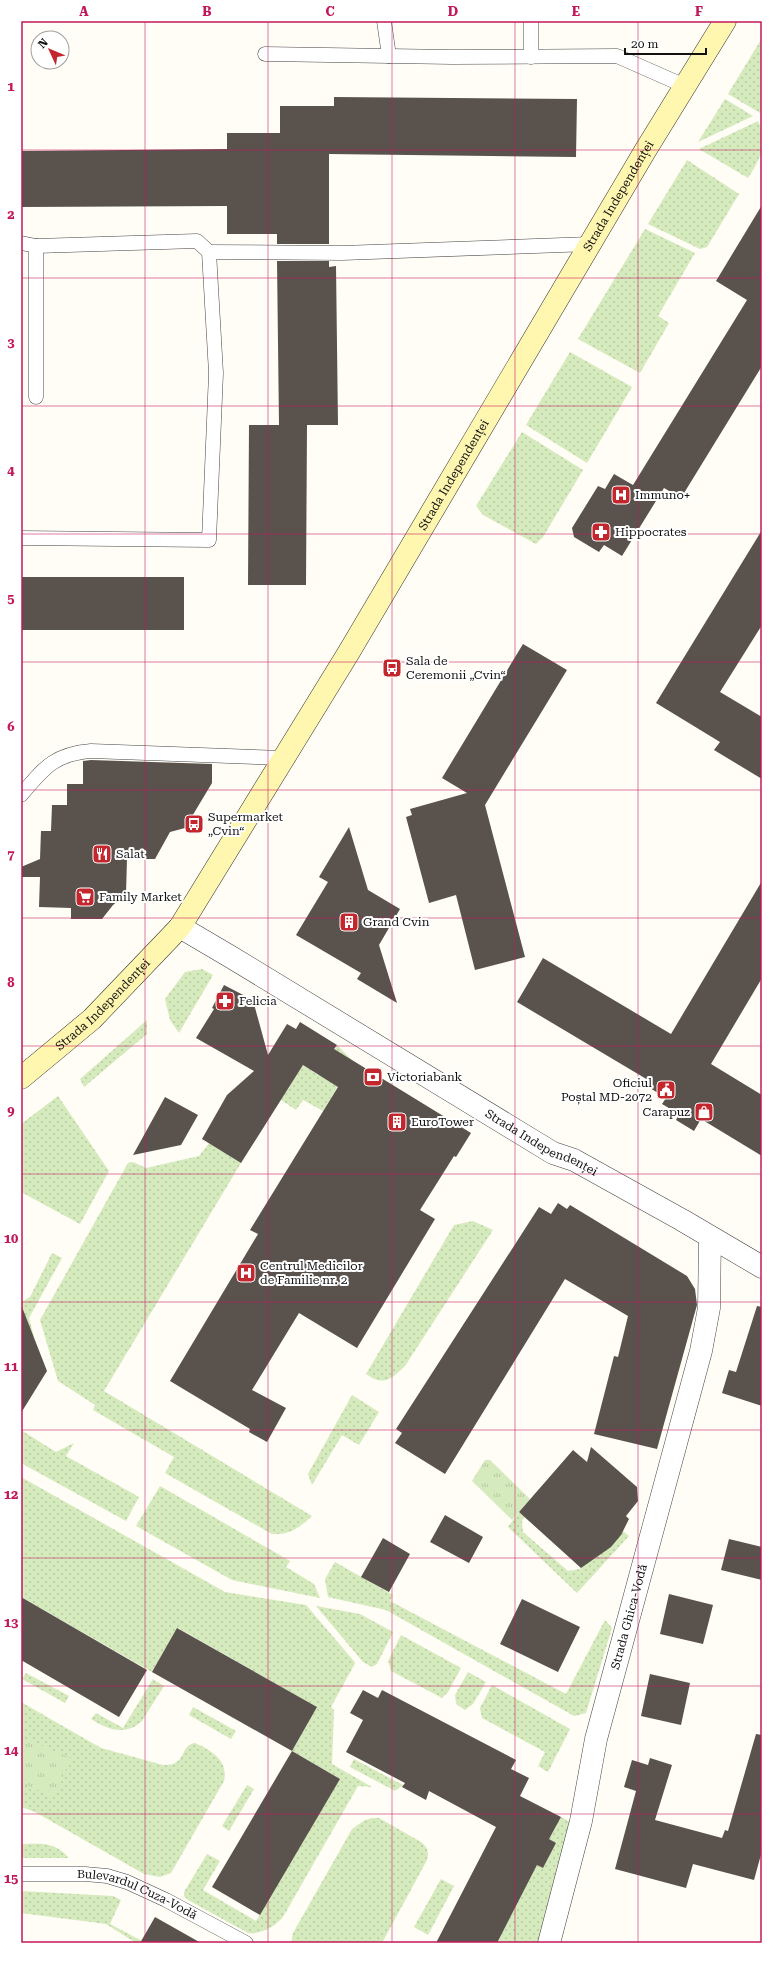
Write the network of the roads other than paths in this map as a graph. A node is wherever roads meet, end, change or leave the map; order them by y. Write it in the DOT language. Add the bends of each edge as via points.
graph roads {
  1 [pos="384,21"];
  2 [pos="531,21"];
  3 [pos="725,21"];
  4 [pos="265,54"];
  5 [pos="390,56"];
  6 [pos="531,57"];
  7 [pos="684,86"];
  8 [pos="21,243"];
  9 [pos="590,244"];
  10 [pos="36,246"];
  11 [pos="209,252"];
  12 [pos="36,397"];
  13 [pos="21,538"];
  14 [pos="284,758"];
  15 [pos="21,795"];
  16 [pos="180,927"];
  17 [pos="21,1078"];
  18 [pos="710,1236"];
  19 [pos="762,1267"];
  20 [pos="21,1874"];
  21 [pos="246,1943"];
  22 [pos="549,1943"];
  1 -- 5 [label="lane"];
  2 -- 6 [label="lane"];
  3 -- 7 [label="main road, Strada Independenței"];
  4 -- 5 [label="lane"];
  5 -- 6 [label="lane"];
  6 -- 7 [label="lane" via="617,56"];
  7 -- 9 [label="main road, Strada Independenței"];
  8 -- 10 [label="lane"];
  9 -- 11 [label="lane" via="342,253"];
  9 -- 14 [label="main road, Strada Independenței"];
  10 -- 11 [label="lane" via="196,242"];
  10 -- 12 [label="lane"];
  11 -- 13 [label="lane" via="216,373 210,540"];
  14 -- 15 [label="lane" via="79,752 59,758"];
  14 -- 16 [label="main road, Strada Independenței"];
  16 -- 17 [label="main road, Strada Independenței" via="92,1019"];
  16 -- 18 [label="street, Strada Independenței" via="553,1153 574,1160"];
  18 -- 19 [label="street, Strada Independenței"];
  18 -- 22 [label="street, Strada Ghica-Vodă" via="709,1308 701,1351 596,1739 581,1821"];
  20 -- 21 [label="lane, Bulevardul Cuza-Vodă" via="85,1874 107,1876 127,1882"];
}
